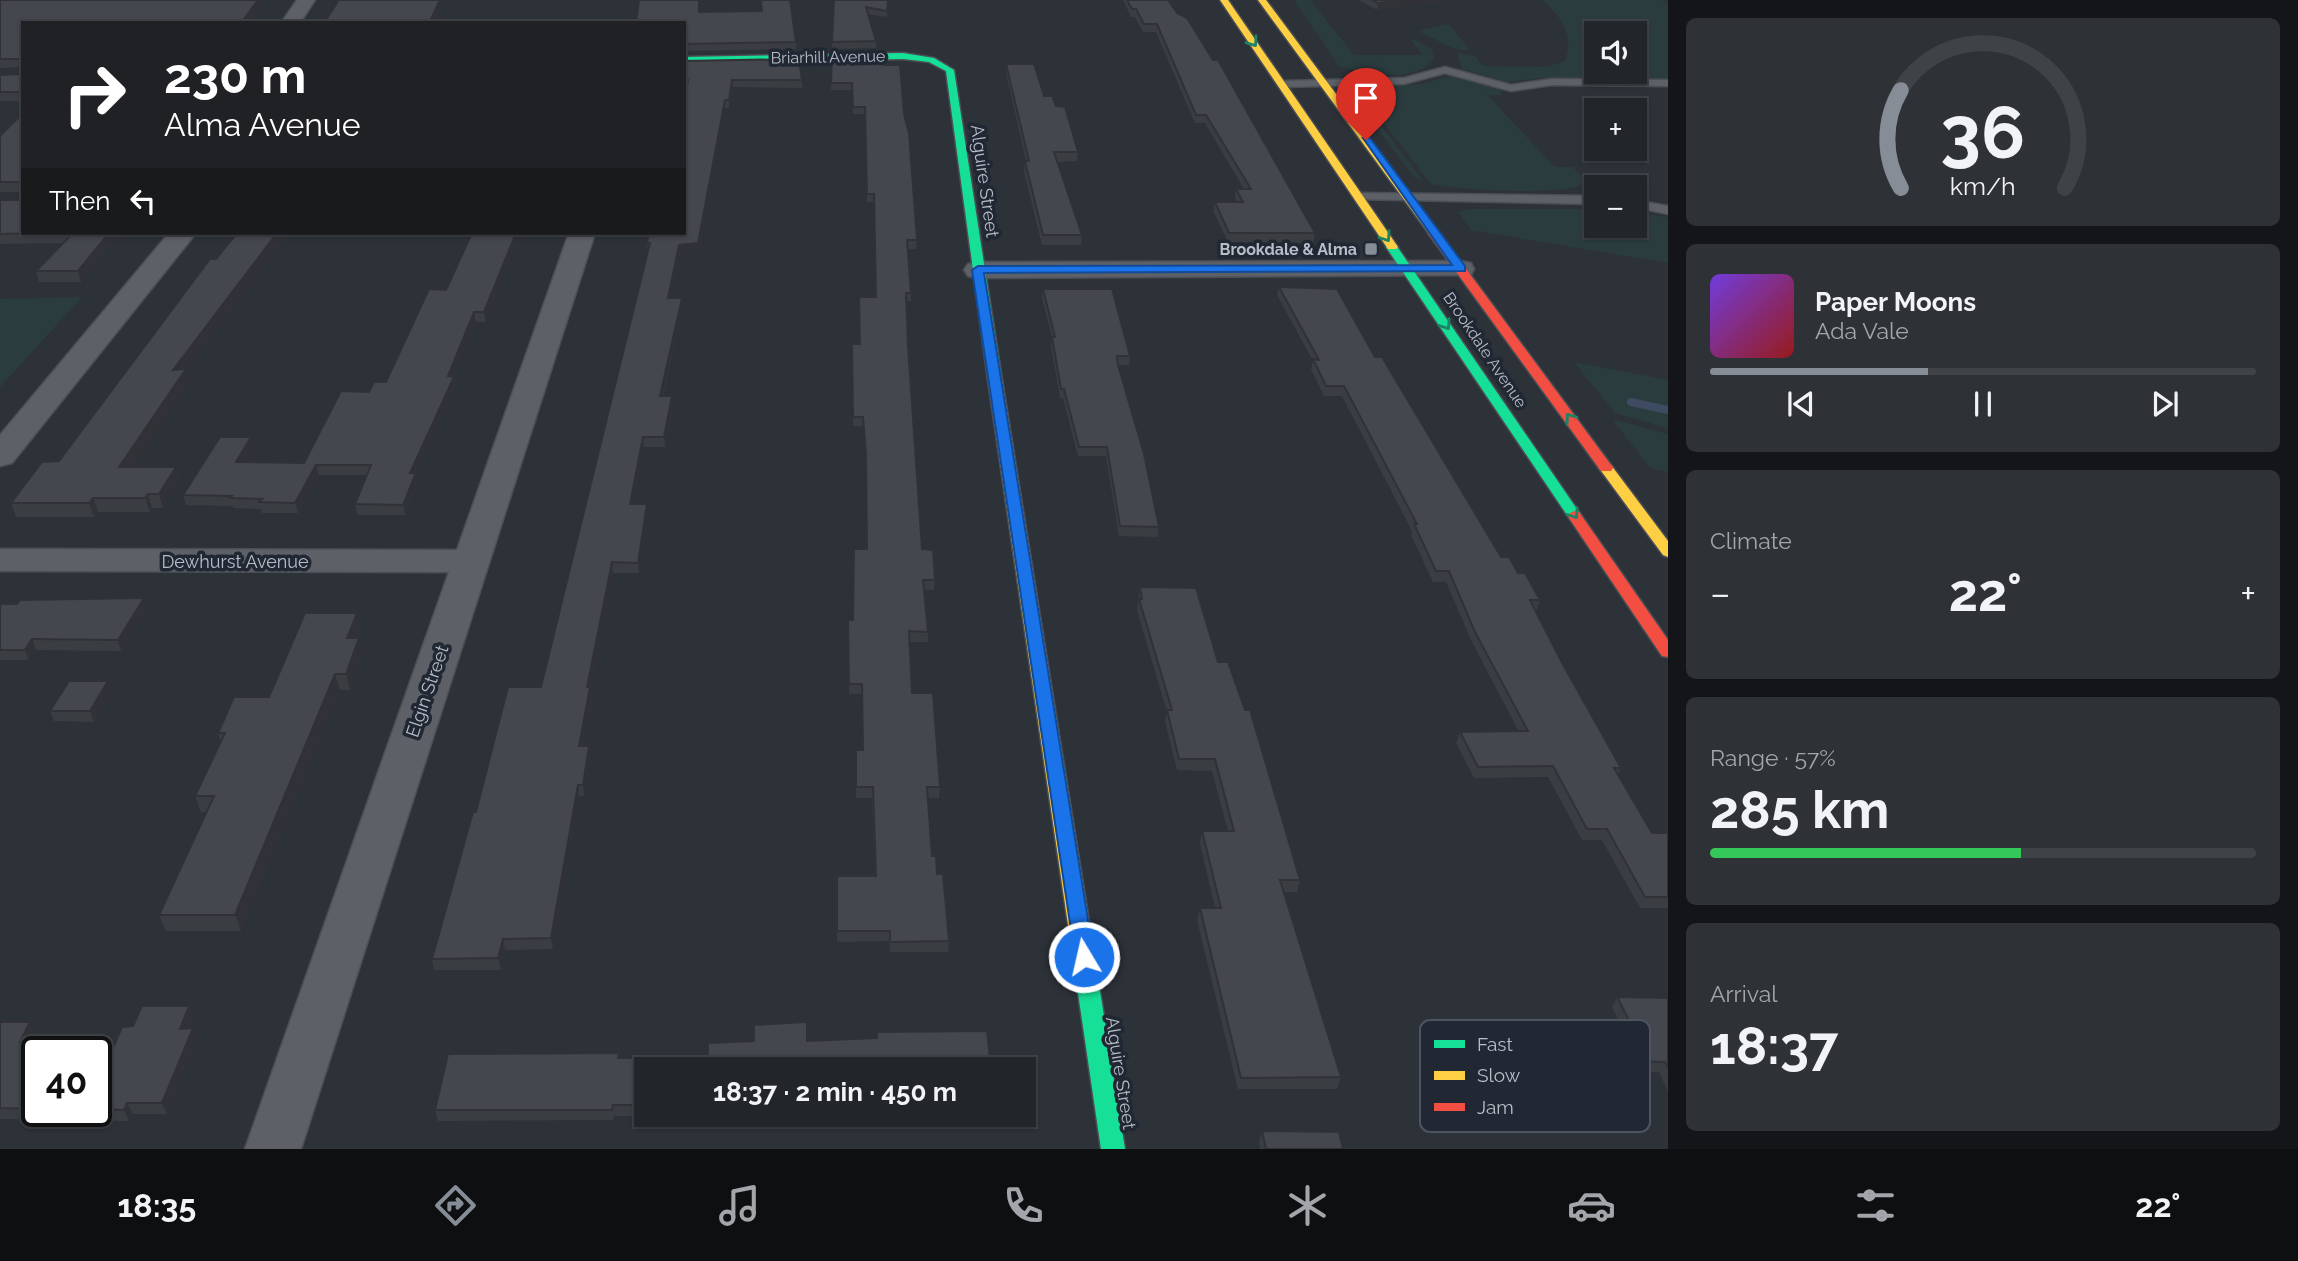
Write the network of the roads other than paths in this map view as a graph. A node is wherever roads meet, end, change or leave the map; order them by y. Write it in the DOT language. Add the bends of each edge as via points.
graph roads {
  1 [pos="306,0"];
  2 [pos="1224,0"];
  3 [pos="1262,0"];
  4 [pos="1280,0"];
  5 [pos="291,21"];
  6 [pos="1289,34"];
  7 [pos="686,60"];
  8 [pos="1324,82"];
  9 [pos="1668,83"];
  10 [pos="1283,84"];
  11 [pos="952,89"];
  12 [pos="1359,197"];
  13 [pos="1409,198"];
  14 [pos="1584,200"];
  15 [pos="1647,206"];
  16 [pos="1668,210"];
  17 [pos="181,235"];
  18 [pos="581,235"];
  19 [pos="1408,269"];
  20 [pos="1461,269"];
  21 [pos="978,270"];
  22 [pos="0,456"];
  23 [pos="1668,552"];
  24 [pos="0,560"];
  25 [pos="470,561"];
  26 [pos="1668,652"];
  27 [pos="273,1149"];
  28 [pos="1113,1149"];
  1 -- 5 [label="street"];
  2 -- 10 [label="main road, Brookdale Avenue, one-way"];
  3 -- 6 [label="main road, Brookdale Avenue"];
  4 -- 6 [label="main road" via="1297,21"];
  6 -- 8 [label="main road, Brookdale Avenue"];
  7 -- 11 [label="main road, Briarhill Avenue" via="903,56 931,60 950,70"];
  8 -- 9 [label="lane" via="1404,81 1445,70 1511,88 1552,82"];
  8 -- 10 [label="lane"];
  8 -- 13 [label="main road, Brookdale Avenue"];
  10 -- 12 [label="main road, Brookdale Avenue"];
  11 -- 21 [label="main road, Alguire Street"];
  12 -- 13 [label="lane"];
  12 -- 19 [label="main road, Brookdale Avenue, one-way"];
  13 -- 14 [label="lane"];
  13 -- 20 [label="main road, Brookdale Avenue"];
  15 -- 16 [label="lane"];
  17 -- 22 [label="street"];
  18 -- 25 [label="street, Elgin Street"];
  19 -- 20 [label="street"];
  19 -- 21 [label="street"];
  19 -- 26 [label="main road, Brookdale Avenue, one-way"];
  23 -- 20 [label="main road, Brookdale Avenue, one-way"];
  21 -- 28 [label="main road, Alguire Street"];
  24 -- 25 [label="street, Dewhurst Avenue"];
  25 -- 27 [label="street, Elgin Street"];
}
